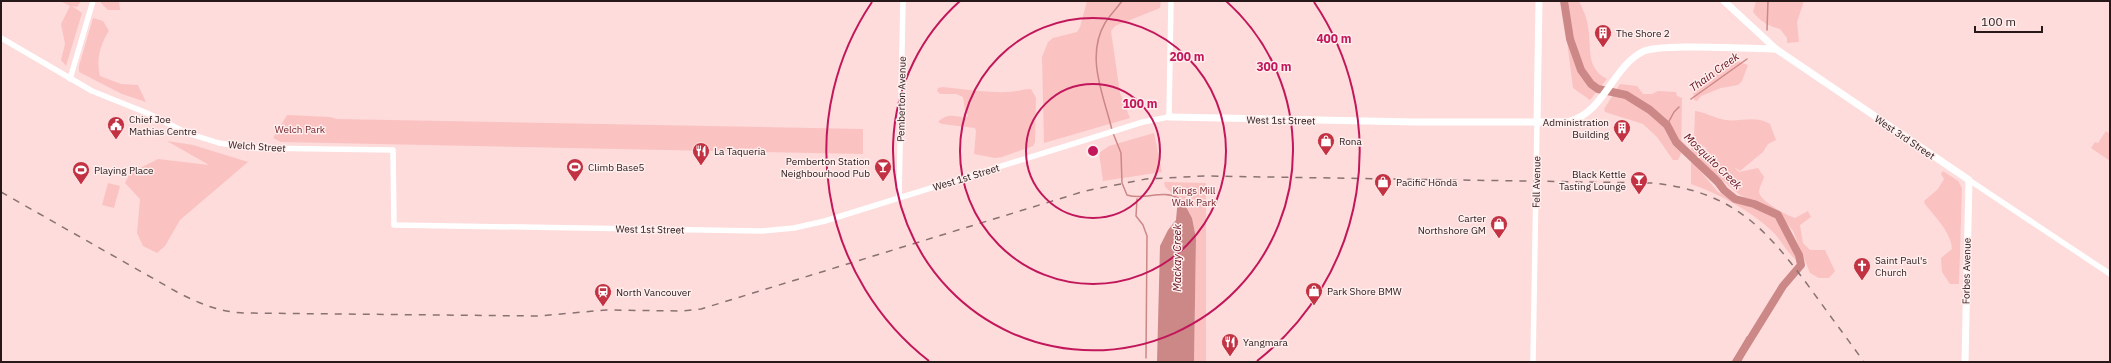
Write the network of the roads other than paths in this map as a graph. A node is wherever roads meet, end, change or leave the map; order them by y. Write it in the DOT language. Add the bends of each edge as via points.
graph roads {
  1 [pos="93,1"];
  2 [pos="903,1"];
  3 [pos="1170,1"];
  4 [pos="1539,1"];
  5 [pos="1724,1"];
  6 [pos="1,38"];
  7 [pos="1776,49"];
  8 [pos="70,79"];
  9 [pos="1169,116"];
  10 [pos="1537,123"];
  11 [pos="1969,180"];
  12 [pos="899,198"];
  13 [pos="394,225"];
  14 [pos="2110,274"];
  15 [pos="1533,362"];
  16 [pos="1964,362"];
  1 -- 8 [label="street"];
  2 -- 12 [label="street, Pemberton Avenue"];
  3 -- 9 [label="street"];
  4 -- 10 [label="main road, Fell Avenue"];
  5 -- 7 [label="main road, West 3rd Street"];
  6 -- 8 [label="street, Welch Street"];
  7 -- 10 [label="main road, West 1st Street" via="1653,48 1637,55 1590,112 1573,121"];
  7 -- 11 [label="main road, West 3rd Street"];
  8 -- 13 [label="street, Welch Street" via="187,132 219,143 251,148 393,150"];
  9 -- 10 [label="main road, West 1st Street"];
  9 -- 12 [label="street, West 1st Street" via="1116,130"];
  10 -- 15 [label="street, Fell Avenue"];
  11 -- 14 [label="street, West 3rd Street"];
  11 -- 16 [label="main road, Forbes Avenue"];
  12 -- 13 [label="street, West 1st Street" via="817,223 774,230"];
}
